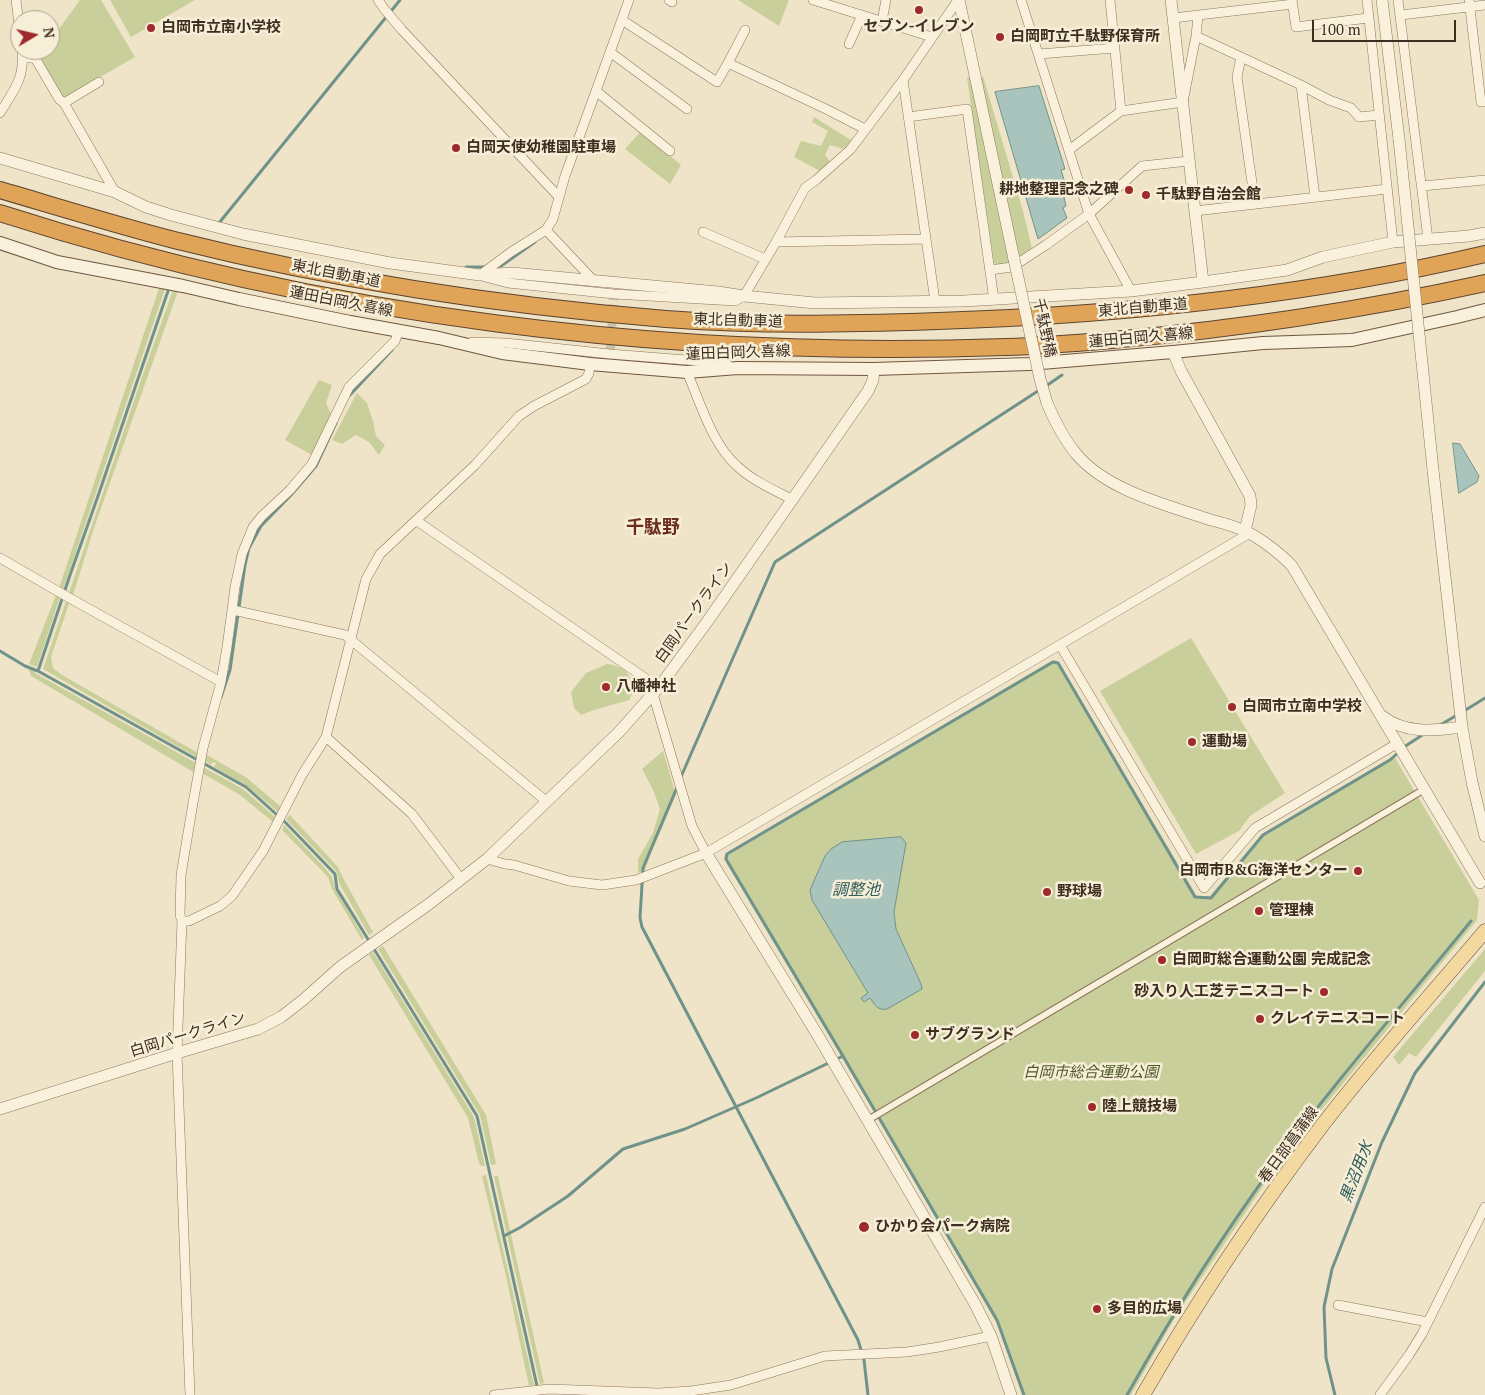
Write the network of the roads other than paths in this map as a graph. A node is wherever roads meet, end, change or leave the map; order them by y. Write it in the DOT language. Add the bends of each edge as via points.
graph roads {
  1 [pos="378,0"];
  2 [pos="629,0"];
  3 [pos="813,0"];
  4 [pos="886,0"];
  5 [pos="958,0"];
  6 [pos="1022,0"];
  7 [pos="1110,0"];
  8 [pos="1171,0"];
  9 [pos="1366,0"];
  10 [pos="1382,0"];
  11 [pos="1398,0"];
  12 [pos="1293,2"];
  13 [pos="836,3"];
  14 [pos="1469,3"];
  15 [pos="1485,5"];
  16 [pos="862,15"];
  17 [pos="1401,15"];
  18 [pos="1198,16"];
  19 [pos="1173,18"];
  20 [pos="1368,18"];
  21 [pos="622,20"];
  22 [pos="882,21"];
  23 [pos="745,30"];
  24 [pos="1196,36"];
  25 [pos="932,37"];
  26 [pos="849,44"];
  27 [pos="1116,48"];
  28 [pos="610,52"];
  29 [pos="1039,54"];
  30 [pos="1242,57"];
  31 [pos="22,60"];
  32 [pos="36,60"];
  33 [pos="728,63"];
  34 [pos="903,80"];
  35 [pos="99,82"];
  36 [pos="1301,85"];
  37 [pos="596,90"];
  38 [pos="1183,102"];
  39 [pos="1485,102"];
  40 [pos="64,103"];
  41 [pos="687,109"];
  42 [pos="1121,111"];
  43 [pos="0,113"];
  44 [pos="1379,115"];
  45 [pos="908,117"];
  46 [pos="865,129"];
  47 [pos="1069,150"];
  48 [pos="670,151"];
  49 [pos="0,158"];
  50 [pos="1189,161"];
  51 [pos="1485,180"];
  52 [pos="1422,186"];
  53 [pos="0,190"];
  54 [pos="1387,190"];
  55 [pos="115,192"];
  56 [pos="559,197"];
  57 [pos="1314,198"];
  58 [pos="1254,204"];
  59 [pos="1195,211"];
  60 [pos="0,213"];
  61 [pos="1089,214"];
  62 [pos="546,230"];
  63 [pos="703,232"];
  64 [pos="1485,233"];
  65 [pos="926,239"];
  66 [pos="1428,239"];
  67 [pos="776,242"];
  68 [pos="1393,242"];
  69 [pos="0,244"];
  70 [pos="1485,254"];
  71 [pos="765,259"];
  72 [pos="990,270"];
  73 [pos="480,275"];
  74 [pos="592,280"];
  75 [pos="1203,282"];
  76 [pos="1485,283"];
  77 [pos="1131,291"];
  78 [pos="744,296"];
  79 [pos="994,300"];
  80 [pos="935,302"];
  81 [pos="1485,310"];
  82 [pos="399,330"];
  83 [pos="460,342"];
  84 [pos="1173,352"];
  85 [pos="590,364"];
  86 [pos="738,368"];
  87 [pos="874,368"];
  88 [pos="687,372"];
  89 [pos="793,500"];
  90 [pos="417,521"];
  91 [pos="1248,532"];
  92 [pos="0,558"];
  93 [pos="233,610"];
  94 [pos="351,639"];
  95 [pos="1060,646"];
  96 [pos="221,682"];
  97 [pos="652,694"];
  98 [pos="1381,715"];
  99 [pos="1462,727"];
  100 [pos="326,737"];
  101 [pos="1398,744"];
  102 [pos="1418,793"];
  103 [pos="546,801"];
  104 [pos="1485,836"];
  105 [pos="706,853"];
  106 [pos="487,858"];
  107 [pos="462,879"];
  108 [pos="1480,883"];
  109 [pos="182,921"];
  110 [pos="1485,931"];
  111 [pos="177,1053"];
  112 [pos="0,1109"];
  113 [pos="873,1117"];
  114 [pos="1485,1207"];
  115 [pos="1338,1305"];
  116 [pos="1428,1322"];
  117 [pos="991,1336"];
  118 [pos="190,1395"];
  119 [pos="494,1395"];
  120 [pos="1011,1395"];
  121 [pos="1144,1395"];
  122 [pos="1380,1395"];
  1 -- 56 [label="street" via="402,30"];
  2 -- 21 [label="street"];
  3 -- 13 [label="street"];
  4 -- 22 [label="street"];
  5 -- 25 [label="street"];
  5 -- 91 [label="street, 千駄野橋, bridge" via="1040,379 1060,430 1078,456 1105,478 1151,500"];
  6 -- 29 [label="street"];
  7 -- 27 [label="street"];
  8 -- 19 [label="street"];
  9 -- 20 [label="street"];
  10 -- 99 [label="street, bridge"];
  11 -- 17 [label="street"];
  12 -- 18 [label="street"];
  12 -- 20 [label="street" via="1296,28"];
  13 -- 16 [label="street"];
  14 -- 15 [label="street"];
  14 -- 17 [label="street"];
  14 -- 39 [label="street" via="1481,102"];
  16 -- 22 [label="street"];
  16 -- 26 [label="street"];
  17 -- 52 [label="street"];
  18 -- 19 [label="street"];
  18 -- 24 [label="street"];
  19 -- 38 [label="street"];
  20 -- 44 [label="street"];
  21 -- 28 [label="street"];
  21 -- 33 [label="street" via="717,82"];
  22 -- 25 [label="street"];
  23 -- 33 [label="street"];
  24 -- 30 [label="street"];
  24 -- 38 [label="street"];
  25 -- 34 [label="street"];
  27 -- 29 [label="street"];
  27 -- 42 [label="street"];
  28 -- 37 [label="street"];
  28 -- 41 [label="street"];
  29 -- 47 [label="street"];
  30 -- 36 [label="street"];
  30 -- 58 [label="street" via="1237,77"];
  31 -- 43 [label="street" via="20,80"];
  32 -- 40 [label="street"];
  33 -- 46 [label="street"];
  34 -- 45 [label="street"];
  34 -- 46 [label="street"];
  35 -- 40 [label="street"];
  36 -- 44 [label="street" via="1351,108 1359,117"];
  36 -- 57 [label="street"];
  37 -- 48 [label="street"];
  37 -- 56 [label="street"];
  38 -- 42 [label="street"];
  38 -- 50 [label="street"];
  40 -- 55 [label="street"];
  42 -- 47 [label="street"];
  44 -- 54 [label="street"];
  45 -- 65 [label="street"];
  45 -- 72 [label="street" via="967,109"];
  46 -- 67 [label="street" via="850,150 804,188"];
  47 -- 61 [label="street"];
  49 -- 55 [label="street"];
  50 -- 59 [label="street"];
  50 -- 61 [label="street" via="1142,166"];
  51 -- 52 [label="street"];
  52 -- 66 [label="street"];
  53 -- 70 [label="highway, 東北自動車道" via="175,240 363,279 579,310 755,323 873,324 996,319 1166,306 1263,295 1437,266"];
  54 -- 57 [label="street"];
  54 -- 68 [label="street"];
  55 -- 73 [label="street" via="171,215 243,234 390,264"];
  56 -- 62 [label="street"];
  57 -- 58 [label="street"];
  58 -- 59 [label="street"];
  59 -- 75 [label="street"];
  60 -- 76 [label="highway, 東北自動車道" via="99,244 333,298 514,326 752,345 943,349 1120,339 1331,314"];
  61 -- 72 [label="street" via="1012,267"];
  61 -- 77 [label="street"];
  62 -- 73 [label="street"];
  62 -- 74 [label="street"];
  63 -- 71 [label="street"];
  64 -- 66 [label="street"];
  65 -- 67 [label="street"];
  65 -- 80 [label="street"];
  66 -- 68 [label="street"];
  67 -- 71 [label="street"];
  68 -- 75 [label="street" via="1323,257 1287,270"];
  69 -- 82 [label="main road, 蓮田白岡久喜線" via="87,269"];
  71 -- 78 [label="street"];
  72 -- 79 [label="street"];
  73 -- 74 [label="street" via="512,273"];
  73 -- 78 [label="street" via="508,283 614,294 735,301"];
  74 -- 78 [label="street"];
  75 -- 77 [label="street"];
  77 -- 79 [label="street"];
  78 -- 80 [label="street" via="815,303"];
  79 -- 80 [label="street"];
  81 -- 84 [label="main road, 蓮田白岡久喜線" via="1352,340 1263,343"];
  82 -- 83 [label="main road, 蓮田白岡久喜線"];
  82 -- 93 [label="street" via="395,340 349,387 312,464 253,527 242,554"];
  83 -- 85 [label="main road, 蓮田白岡久喜線" via="502,353"];
  83 -- 86 [label="street" via="506,343 712,362"];
  84 -- 87 [label="main road, 蓮田白岡久喜線" via="1029,364"];
  84 -- 91 [label="street" via="1250,496"];
  85 -- 88 [label="main road, 蓮田白岡久喜線"];
  85 -- 90 [label="street" via="586,379 519,416 475,465"];
  86 -- 87 [label="main road, 蓮田白岡久喜線"];
  86 -- 88 [label="main road, 蓮田白岡久喜線"];
  87 -- 89 [label="street, 白岡パークライン" via="868,391"];
  88 -- 89 [label="street" via="723,451 755,480"];
  89 -- 97 [label="street, 白岡パークライン" via="708,622"];
  90 -- 94 [label="street" via="380,554 372,567"];
  90 -- 97 [label="street" via="645,678"];
  91 -- 95 [label="street"];
  91 -- 98 [label="street, 千駄野橋" via="1292,566"];
  92 -- 96 [label="street"];
  93 -- 94 [label="street"];
  93 -- 96 [label="street"];
  94 -- 100 [label="street"];
  94 -- 103 [label="street"];
  95 -- 101 [label="street" via="1204,888 1255,828"];
  95 -- 105 [label="street"];
  96 -- 109 [label="street" via="202,752 181,875"];
  97 -- 103 [label="street, 白岡パークライン" via="619,732"];
  97 -- 105 [label="street" via="692,826"];
  98 -- 99 [label="street" via="1388,721 1416,730"];
  98 -- 101 [label="street, 千駄野橋"];
  99 -- 104 [label="street"];
  100 -- 107 [label="street" via="412,814"];
  100 -- 109 [label="street" via="302,775 263,851 232,896 189,922"];
  101 -- 108 [label="street, 千駄野橋"];
  102 -- 113 [label="street"];
  103 -- 106 [label="street, 白岡パークライン"];
  105 -- 106 [label="street" via="636,880 602,885 569,881"];
  105 -- 117 [label="street" via="812,1025"];
  106 -- 107 [label="street, 白岡パークライン"];
  107 -- 111 [label="street, 白岡パークライン" via="340,967 281,1017 258,1029"];
  109 -- 111 [label="street"];
  110 -- 121 [label="main road, 春日部菖蒲線" via="1324,1123 1203,1296"];
  111 -- 112 [label="street, 白岡パークライン"];
  111 -- 118 [label="street"];
  114 -- 116 [label="street"];
  115 -- 116 [label="street"];
  116 -- 122 [label="street"];
  117 -- 119 [label="street" via="907,1352 825,1356 731,1385 691,1392 549,1389"];
  117 -- 120 [label="street"];
}
